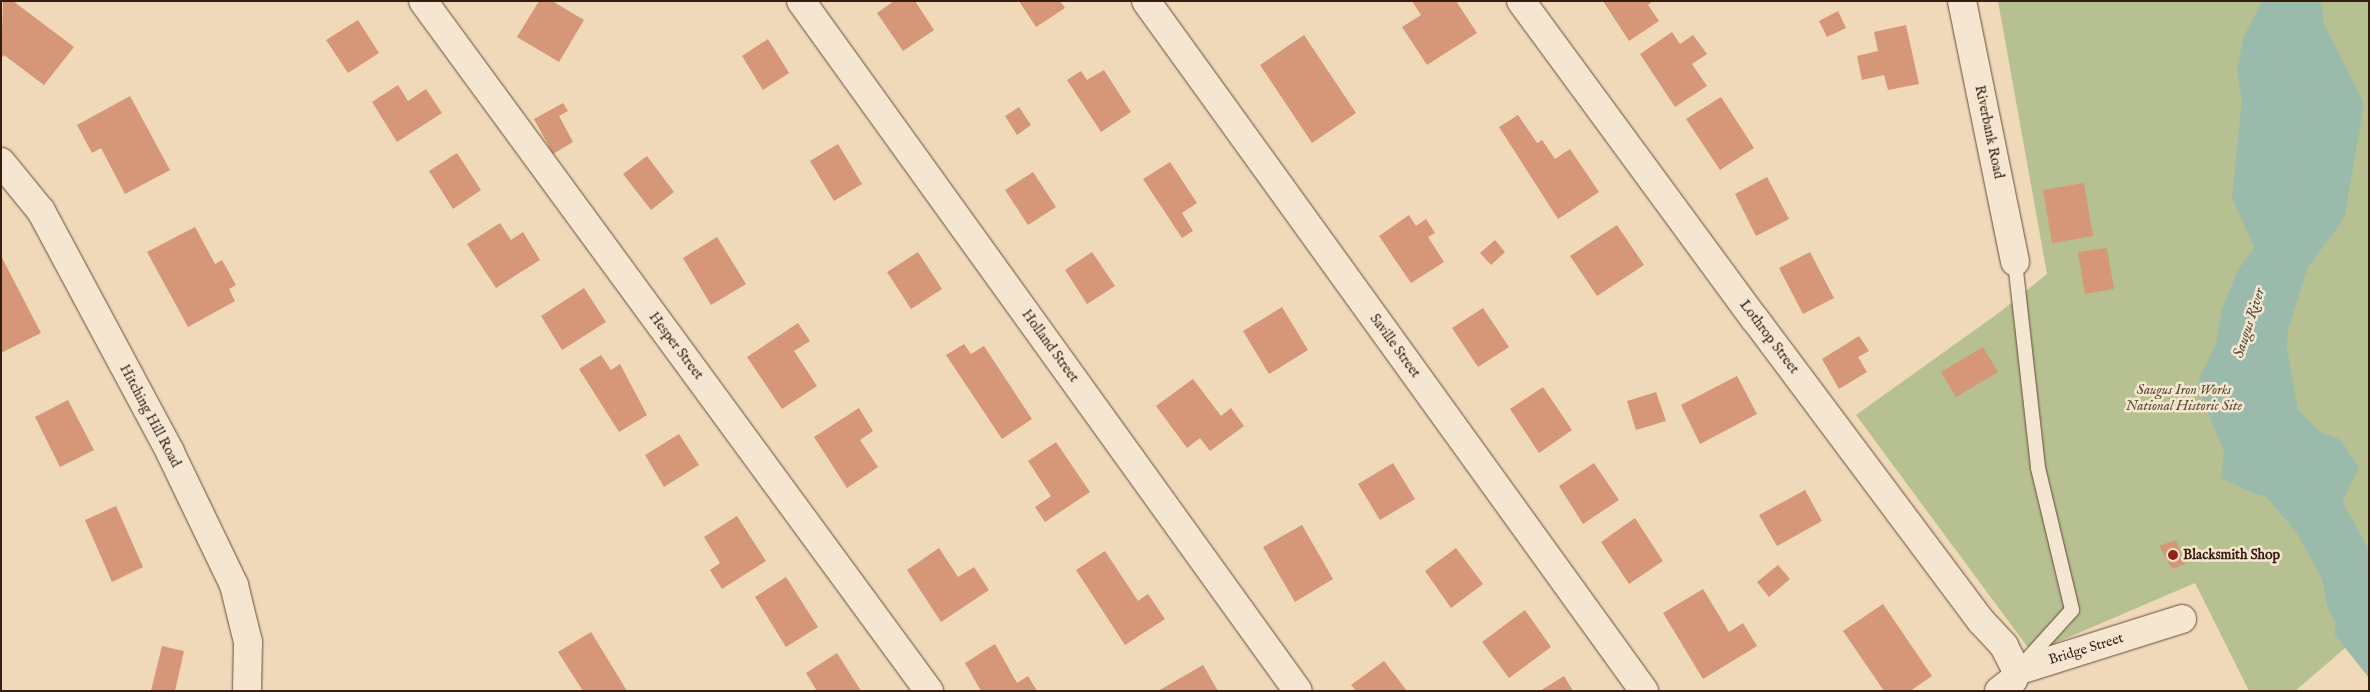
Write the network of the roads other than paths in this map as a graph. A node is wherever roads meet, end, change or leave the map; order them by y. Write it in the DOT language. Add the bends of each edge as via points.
graph roads {
  1 [pos="423,1"];
  2 [pos="802,1"];
  3 [pos="1146,1"];
  4 [pos="1521,1"];
  5 [pos="1962,1"];
  6 [pos="1,162"];
  7 [pos="2015,262"];
  8 [pos="2182,619"];
  9 [pos="2017,671"];
  10 [pos="247,691"];
  11 [pos="929,691"];
  12 [pos="1298,691"];
  13 [pos="1644,691"];
  14 [pos="1999,691"];
  1 -- 11 [label="street, Hesper Street"];
  2 -- 12 [label="street, Holland Street"];
  3 -- 13 [label="street, Saville Street"];
  4 -- 9 [label="street, Lothrop Street" via="1755,320 1981,621 2004,646"];
  5 -- 7 [label="street, Riverbank Road"];
  6 -- 10 [label="street, Hitching Hill Road" via="41,210 170,452 234,585 248,642"];
  7 -- 9 [label="lane" via="2038,468 2072,610"];
  8 -- 9 [label="street, Bridge Street"];
  9 -- 14 [label="street" via="2013,680"];
}
